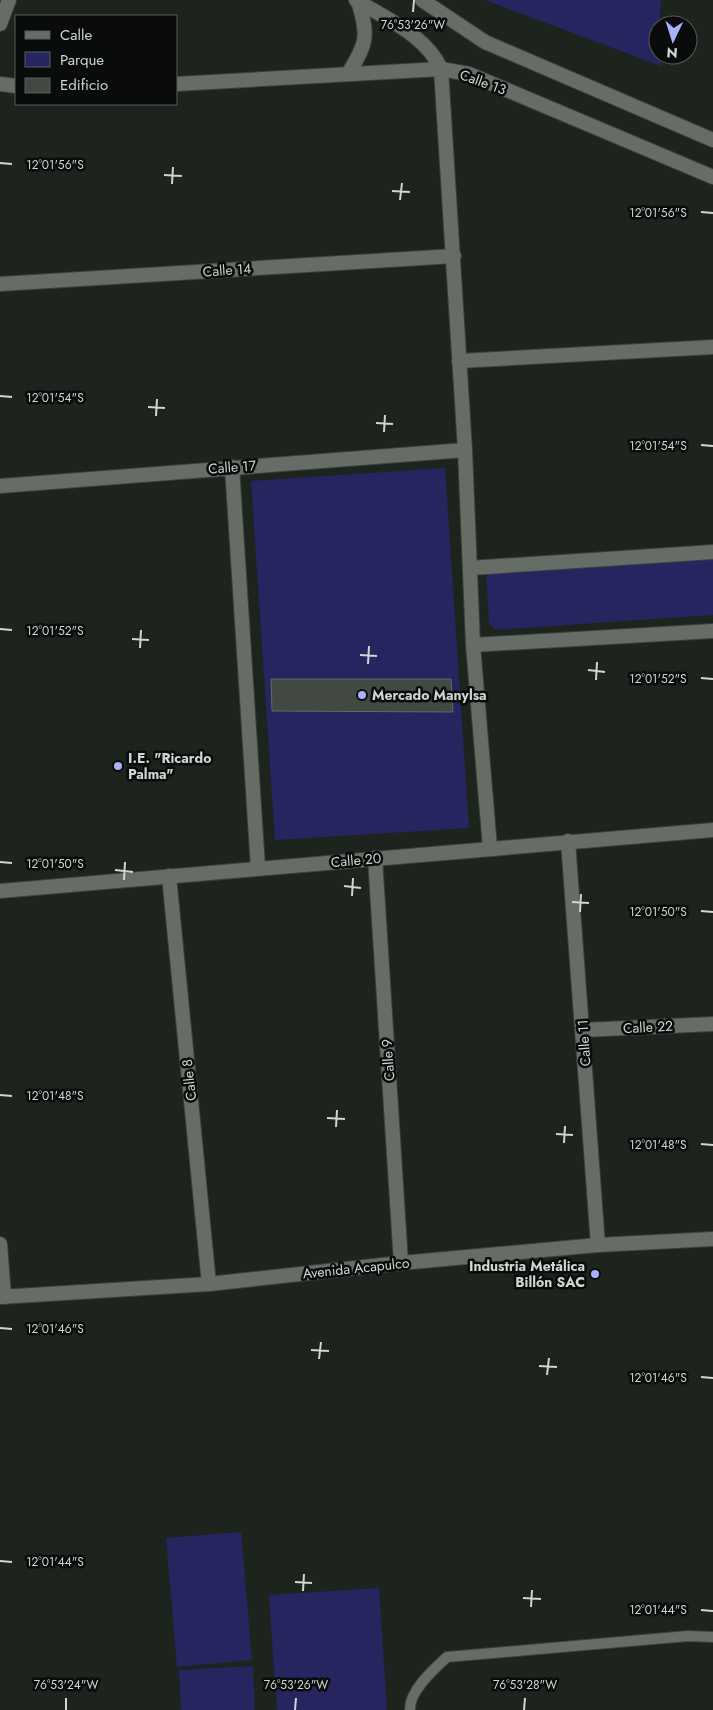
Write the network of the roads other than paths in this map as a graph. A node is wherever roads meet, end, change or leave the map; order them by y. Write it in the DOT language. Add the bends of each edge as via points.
graph roads {
  1 [pos="9,0"];
  2 [pos="422,0"];
  3 [pos="357,1"];
  4 [pos="0,24"];
  5 [pos="441,69"];
  6 [pos="348,74"];
  7 [pos="0,84"];
  8 [pos="178,84"];
  9 [pos="15,86"];
  10 [pos="713,140"];
  11 [pos="713,177"];
  12 [pos="454,256"];
  13 [pos="0,284"];
  14 [pos="713,347"];
  15 [pos="460,361"];
  16 [pos="465,450"];
  17 [pos="232,467"];
  18 [pos="0,486"];
  19 [pos="713,552"];
  20 [pos="470,568"];
  21 [pos="713,631"];
  22 [pos="473,645"];
  23 [pos="713,830"];
  24 [pos="568,841"];
  25 [pos="490,848"];
  26 [pos="375,858"];
  27 [pos="258,868"];
  28 [pos="169,876"];
  29 [pos="0,892"];
  30 [pos="713,1024"];
  31 [pos="583,1030"];
  32 [pos="713,1239"];
  33 [pos="0,1244"];
  34 [pos="598,1245"];
  35 [pos="401,1262"];
  36 [pos="209,1284"];
  37 [pos="2,1297"];
  38 [pos="713,1637"];
  39 [pos="410,1710"];
  1 -- 4 [label="street"];
  2 -- 10 [label="street" via="485,42"];
  3 -- 5 [label="street" via="424,44 435,55"];
  3 -- 6 [label="street" via="366,26 364,46"];
  5 -- 6 [label="street, Calle 13"];
  5 -- 11 [label="street, Calle 13" via="469,74"];
  5 -- 12 [label="street"];
  6 -- 8 [label="street, Calle 13"];
  7 -- 9 [label="street"];
  12 -- 13 [label="street, Calle 14"];
  12 -- 15 [label="street"];
  14 -- 15 [label="street"];
  15 -- 16 [label="street"];
  16 -- 17 [label="street, Calle 17"];
  16 -- 20 [label="street"];
  17 -- 18 [label="street, Calle 17"];
  17 -- 27 [label="street"];
  19 -- 20 [label="street"];
  20 -- 22 [label="street"];
  21 -- 22 [label="street"];
  22 -- 25 [label="street"];
  23 -- 24 [label="street, Calle 20"];
  24 -- 25 [label="street, Calle 20"];
  24 -- 31 [label="street, Calle 11"];
  25 -- 26 [label="street, Calle 20"];
  26 -- 27 [label="street, Calle 20"];
  26 -- 35 [label="street, Calle 9"];
  27 -- 28 [label="street, Calle 20"];
  28 -- 29 [label="street, Calle 20"];
  28 -- 36 [label="street, Calle 8"];
  30 -- 31 [label="street, Calle 22"];
  31 -- 34 [label="street, Calle 11"];
  32 -- 34 [label="street, Avenida Acapulco"];
  33 -- 37 [label="street"];
  34 -- 35 [label="street, Avenida Acapulco"];
  35 -- 36 [label="street, Avenida Acapulco"];
  36 -- 37 [label="street, Avenida Acapulco"];
  38 -- 39 [label="lane" via="688,1636 447,1657 433,1669 417,1691"];
}
